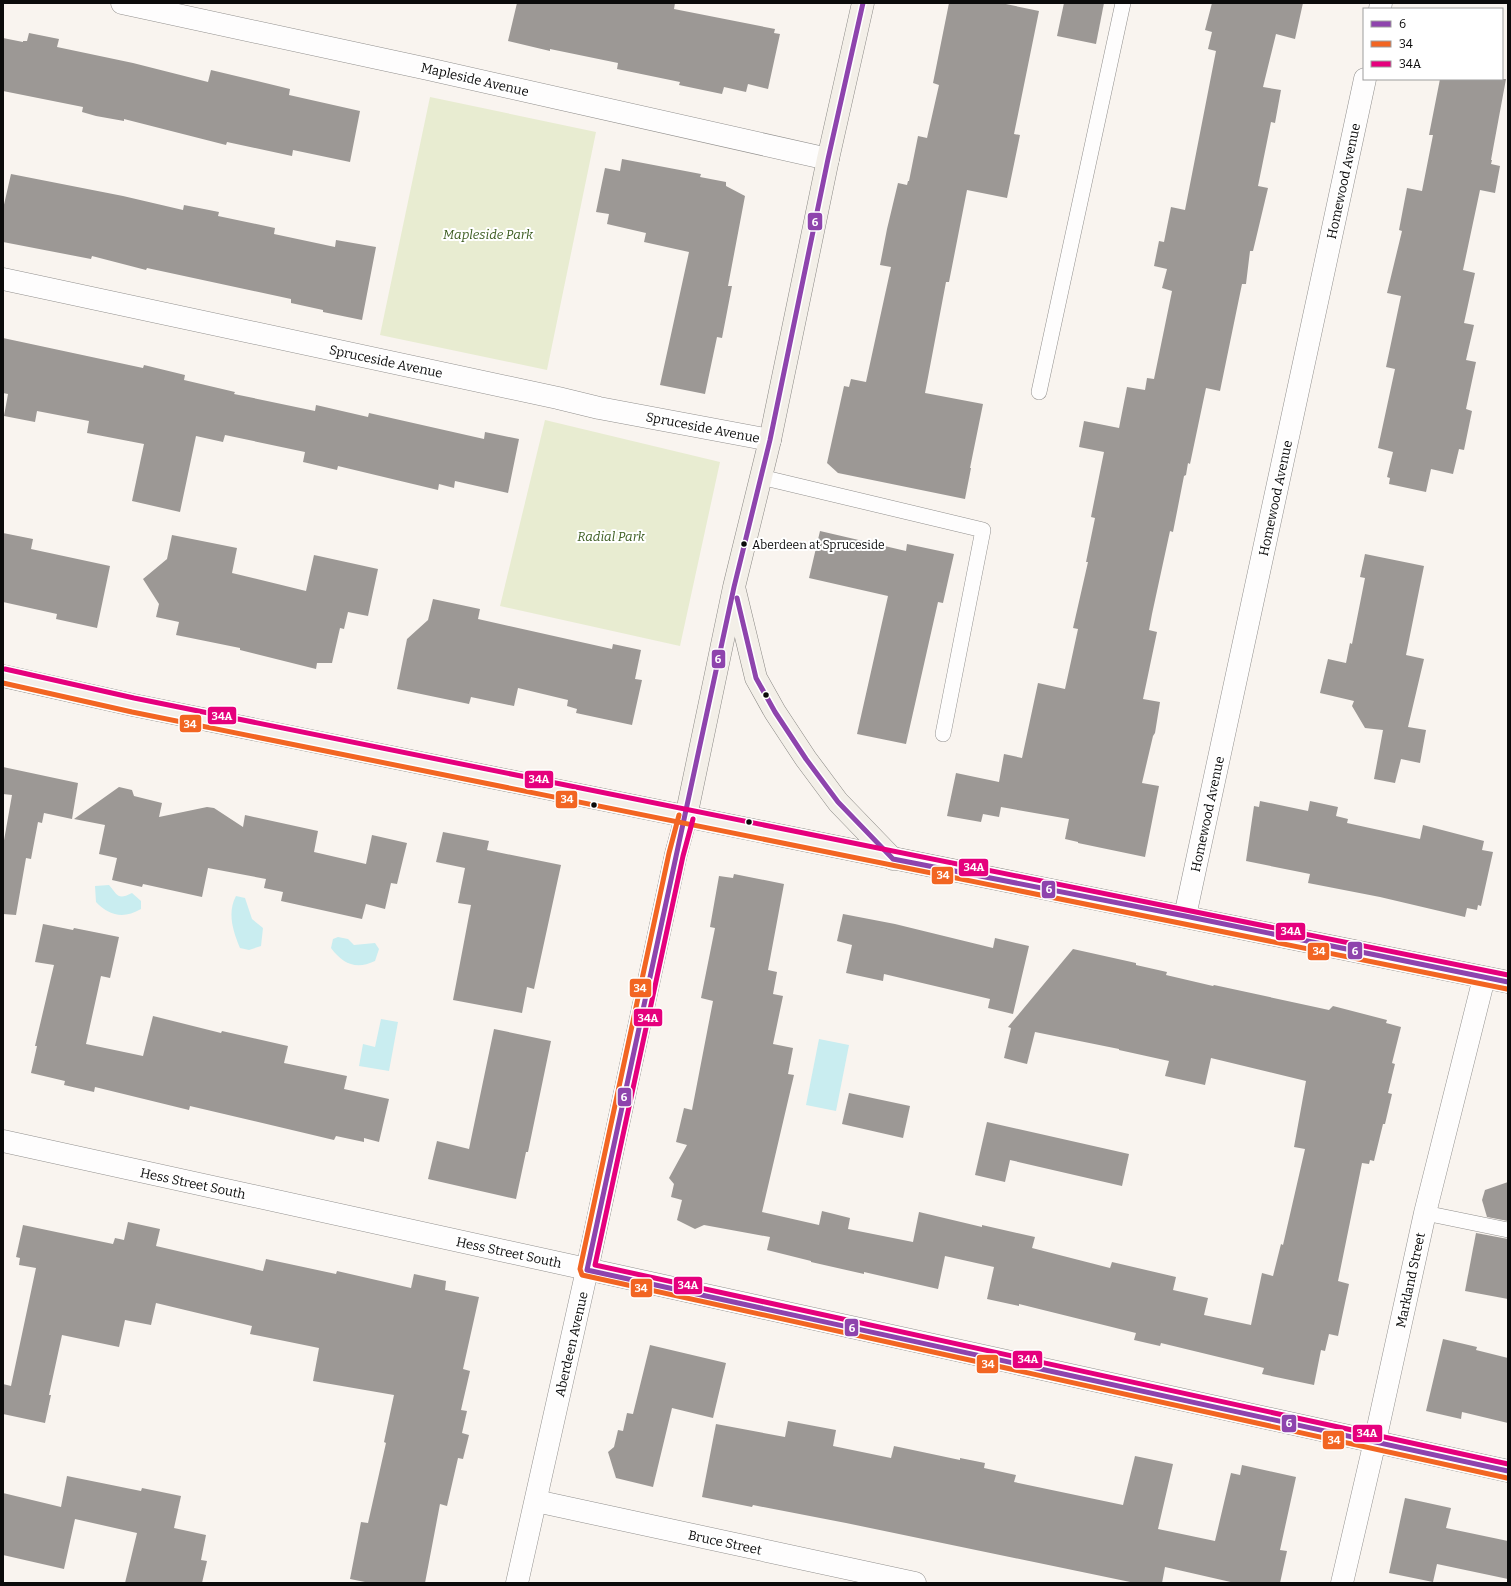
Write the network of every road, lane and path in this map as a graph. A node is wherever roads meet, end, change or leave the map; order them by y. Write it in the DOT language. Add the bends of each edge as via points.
graph roads {
  1 [pos="122,3"];
  2 [pos="863,3"];
  3 [pos="1123,3"];
  4 [pos="1365,80"];
  5 [pos="828,159"];
  6 [pos="3,279"];
  7 [pos="1039,392"];
  8 [pos="770,440"];
  9 [pos="761,477"];
  10 [pos="734,587"];
  11 [pos="3,676"];
  12 [pos="943,734"];
  13 [pos="686,817"];
  14 [pos="893,859"];
  15 [pos="1185,916"];
  16 [pos="1484,978"];
  17 [pos="1508,982"];
  18 [pos="3,1141"];
  19 [pos="1425,1213"];
  20 [pos="1508,1230"];
  21 [pos="587,1270"];
  22 [pos="1375,1442"];
  23 [pos="1508,1471"];
  24 [pos="536,1502"];
  25 [pos="517,1583"];
  26 [pos="915,1583"];
  27 [pos="1342,1583"];
  1 -- 5 [label="street, Mapleside Avenue"];
  2 -- 5 [label="main road, Aberdeen Avenue"];
  3 -- 7 [label="lane"];
  4 -- 15 [label="street, Homewood Avenue"];
  5 -- 8 [label="main road, Aberdeen Avenue"];
  6 -- 8 [label="street, Spruceside Avenue" via="599,408"];
  8 -- 9 [label="main road, Aberdeen Avenue"];
  9 -- 10 [label="main road, Aberdeen Avenue"];
  9 -- 12 [label="lane" via="983,530"];
  10 -- 13 [label="main road, Aberdeen Avenue"];
  10 -- 14 [label="main road" via="756,678 775,712 838,802"];
  11 -- 13 [label="main road" via="133,705"];
  13 -- 14 [label="main road"];
  13 -- 21 [label="street, Aberdeen Avenue"];
  14 -- 15 [label="main road"];
  15 -- 16 [label="main road"];
  16 -- 17 [label="main road"];
  16 -- 19 [label="street, Markland Street"];
  18 -- 21 [label="street, Hess Street South"];
  19 -- 20 [label="lane"];
  19 -- 22 [label="street, Markland Street"];
  21 -- 22 [label="street, Hess Street South"];
  21 -- 24 [label="street, Aberdeen Avenue"];
  22 -- 23 [label="street, Hess Street South"];
  22 -- 27 [label="street, Markland Street"];
  24 -- 25 [label="street, Aberdeen Avenue"];
  24 -- 26 [label="street, Bruce Street"];
}
